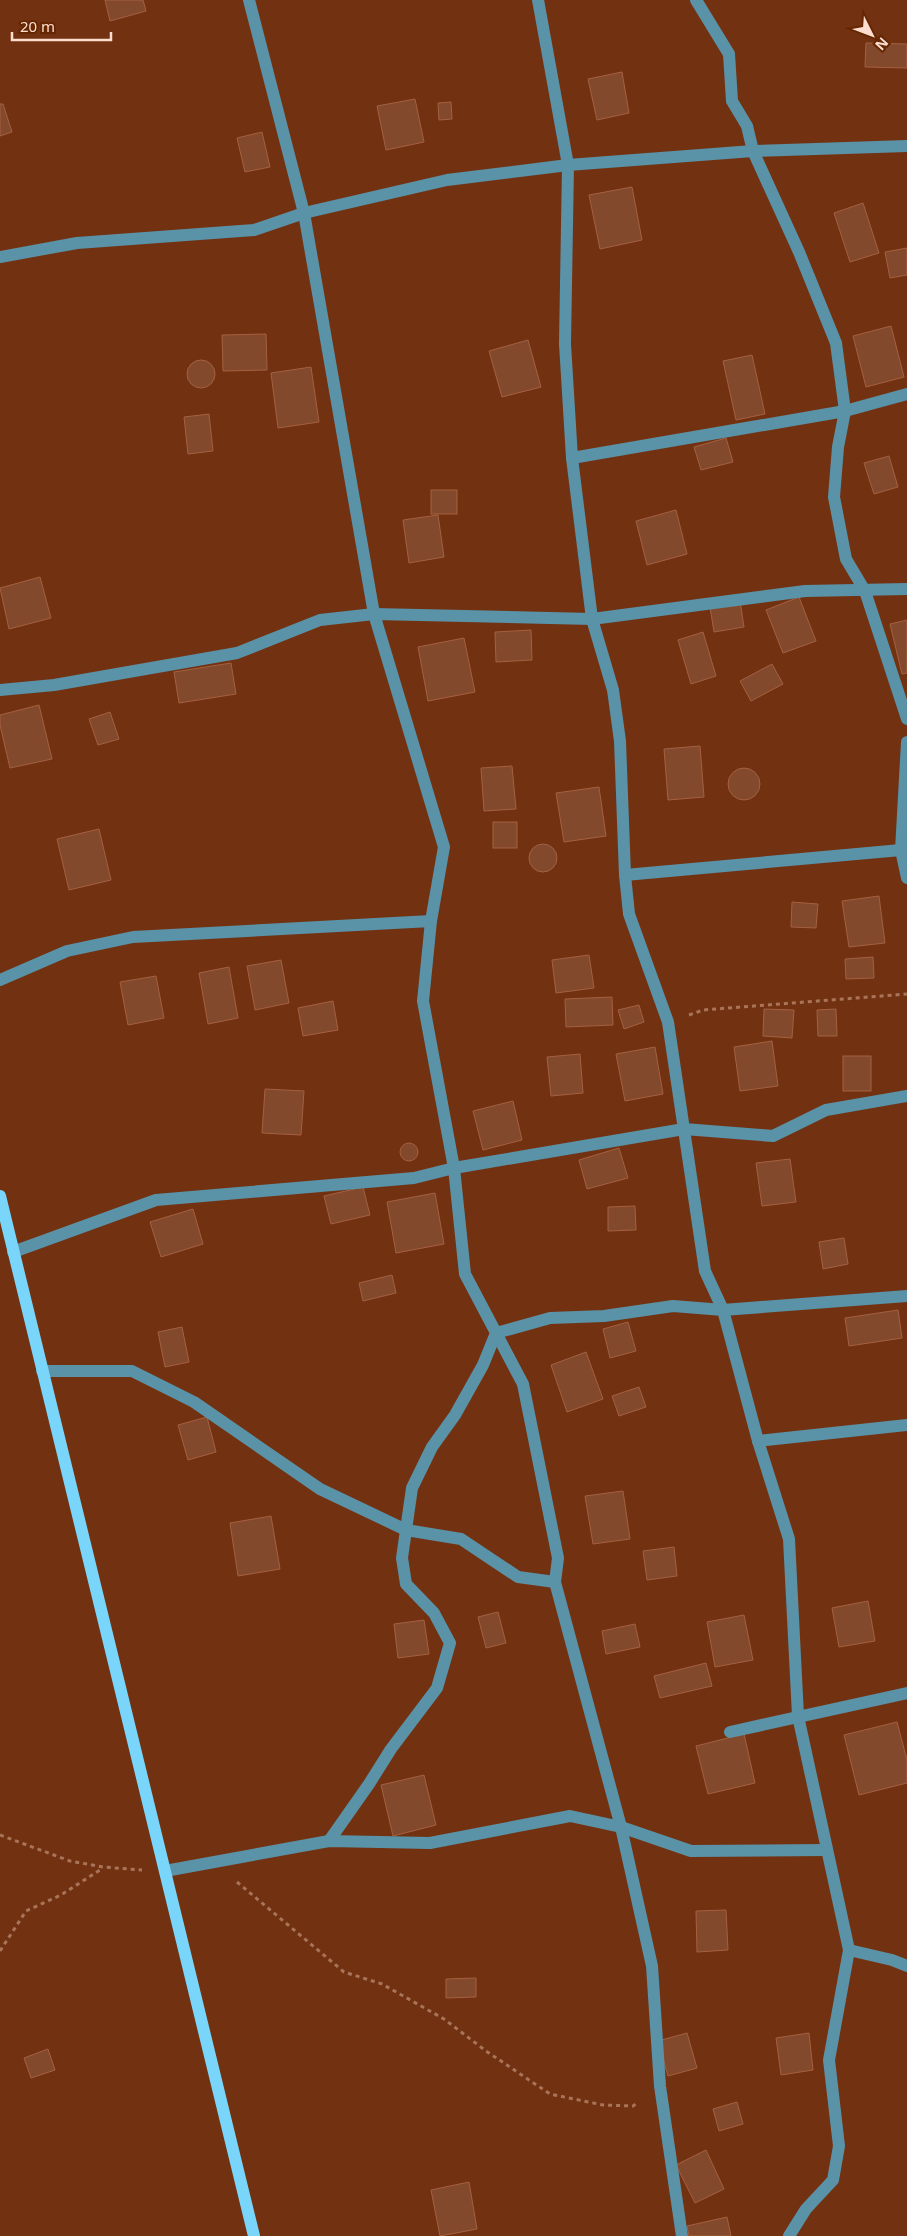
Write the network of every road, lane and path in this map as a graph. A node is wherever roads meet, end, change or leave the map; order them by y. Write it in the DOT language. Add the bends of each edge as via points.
graph roads {
  1 [pos="249,0"];
  2 [pos="538,0"];
  3 [pos="696,0"];
  4 [pos="907,146"];
  5 [pos="753,151"];
  6 [pos="568,165"];
  7 [pos="304,213"];
  8 [pos="0,257"];
  9 [pos="907,394"];
  10 [pos="844,410"];
  11 [pos="572,458"];
  12 [pos="907,589"];
  13 [pos="865,591"];
  14 [pos="374,614"];
  15 [pos="592,619"];
  16 [pos="0,690"];
  17 [pos="907,719"];
  18 [pos="907,742"];
  19 [pos="900,850"];
  20 [pos="625,875"];
  21 [pos="907,878"];
  22 [pos="432,921"];
  23 [pos="0,980"];
  24 [pos="907,994"];
  25 [pos="668,1022"];
  26 [pos="907,1096"];
  27 [pos="684,1129"];
  28 [pos="454,1168"];
  29 [pos="0,1196"];
  30 [pos="13,1252"];
  31 [pos="907,1296"];
  32 [pos="723,1310"];
  33 [pos="496,1332"];
  34 [pos="42,1371"];
  35 [pos="907,1425"];
  36 [pos="758,1441"];
  37 [pos="406,1530"];
  38 [pos="555,1582"];
  39 [pos="907,1693"];
  40 [pos="798,1716"];
  41 [pos="730,1732"];
  42 [pos="621,1827"];
  43 [pos="0,1835"];
  44 [pos="329,1841"];
  45 [pos="826,1850"];
  46 [pos="214,1862"];
  47 [pos="103,1867"];
  48 [pos="164,1871"];
  49 [pos="0,1950"];
  50 [pos="849,1950"];
  51 [pos="907,1966"];
  52 [pos="660,2086"];
  53 [pos="254,2236"];
  54 [pos="682,2236"];
  55 [pos="789,2236"];
  1 -- 7 [label="street"];
  2 -- 6 [label="street"];
  3 -- 5 [label="street" via="729,54 732,100 747,126"];
  4 -- 5 [label="street"];
  5 -- 6 [label="street"];
  5 -- 10 [label="street" via="800,252 836,343"];
  6 -- 7 [label="street" via="447,180"];
  6 -- 11 [label="street" via="565,344"];
  7 -- 8 [label="street" via="254,230 77,243"];
  7 -- 14 [label="street"];
  9 -- 10 [label="street"];
  10 -- 11 [label="street"];
  10 -- 13 [label="street" via="834,497 846,559"];
  11 -- 15 [label="street"];
  12 -- 13 [label="street"];
  13 -- 15 [label="street" via="805,591"];
  13 -- 17 [label="street"];
  14 -- 15 [label="street"];
  14 -- 16 [label="street" via="320,620 237,653 54,685"];
  14 -- 22 [label="street" via="444,847"];
  15 -- 20 [label="street" via="613,690 620,741"];
  18 -- 19 [label="street"];
  19 -- 20 [label="street"];
  19 -- 21 [label="street"];
  20 -- 25 [label="street" via="629,914"];
  22 -- 23 [label="street" via="133,937 67,951"];
  22 -- 28 [label="street" via="423,1002"];
  24 -- 25 [label="path" via="702,1010"];
  25 -- 27 [label="street"];
  26 -- 27 [label="street" via="826,1110 773,1136"];
  27 -- 28 [label="street"];
  27 -- 32 [label="street" via="705,1271"];
  28 -- 30 [label="street" via="414,1178 156,1200"];
  28 -- 33 [label="street" via="465,1274"];
  29 -- 30 [label="main road"];
  30 -- 34 [label="main road"];
  31 -- 32 [label="street"];
  32 -- 33 [label="street" via="673,1306 604,1316 550,1318"];
  32 -- 36 [label="street"];
  33 -- 37 [label="street" via="483,1365 455,1415 432,1447 412,1488"];
  33 -- 38 [label="street" via="523,1384 558,1558"];
  34 -- 37 [label="street" via="132,1371 194,1402 320,1489"];
  34 -- 48 [label="main road"];
  35 -- 36 [label="street"];
  36 -- 40 [label="street" via="789,1539"];
  37 -- 38 [label="street" via="460,1539 518,1576"];
  37 -- 44 [label="street" via="402,1558 406,1584 434,1613 450,1643 437,1688 390,1748 370,1784"];
  38 -- 42 [label="street"];
  39 -- 40 [label="street"];
  40 -- 41 [label="street"];
  40 -- 45 [label="street"];
  42 -- 44 [label="street" via="570,1816 430,1843"];
  42 -- 45 [label="street" via="691,1851"];
  42 -- 52 [label="street" via="652,1966"];
  43 -- 47 [label="path" via="70,1862"];
  44 -- 46 [label="street"];
  45 -- 50 [label="street"];
  46 -- 48 [label="street"];
  46 -- 52 [label="path" via="344,1972 382,1984 444,2019 550,2094 603,2106 633,2106"];
  47 -- 48 [label="path"];
  47 -- 49 [label="path" via="61,1895 26,1911"];
  48 -- 53 [label="main road"];
  50 -- 51 [label="street"];
  50 -- 55 [label="street" via="829,2060 839,2146 833,2180 806,2209"];
  52 -- 54 [label="street"];
}
